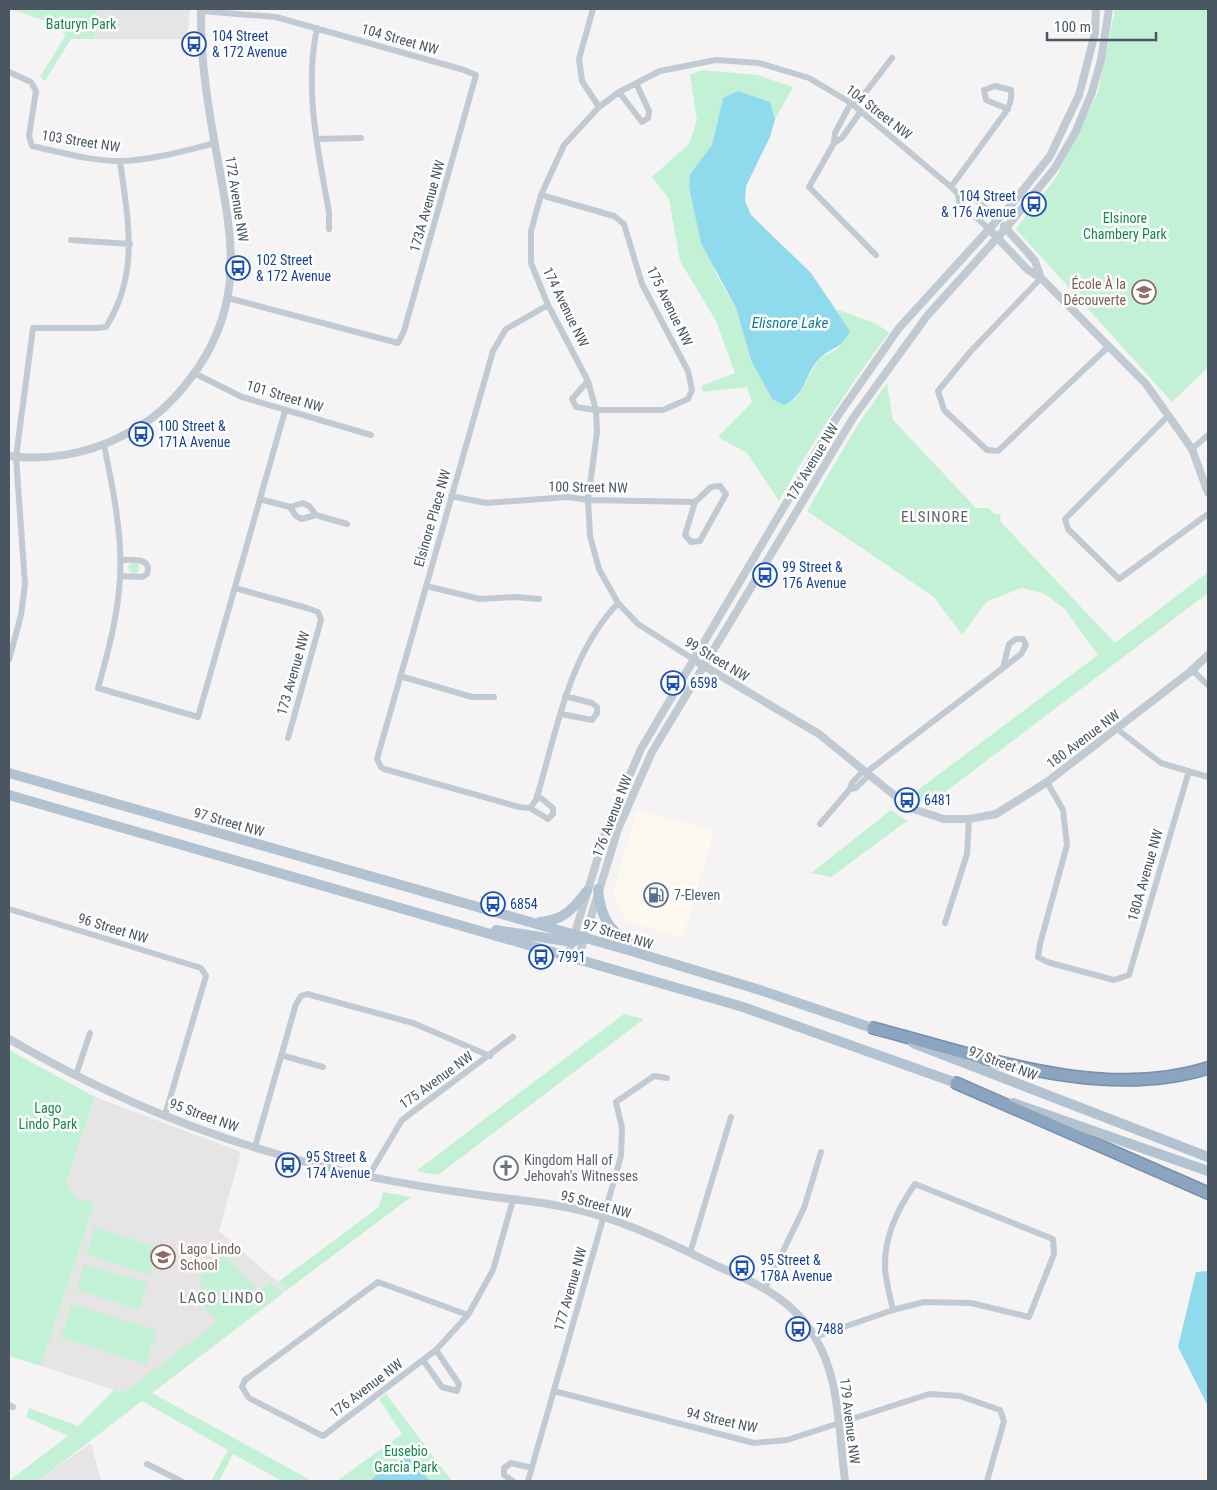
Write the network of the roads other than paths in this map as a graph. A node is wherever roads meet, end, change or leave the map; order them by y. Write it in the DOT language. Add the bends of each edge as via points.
graph roads {
  1 [pos="593,9"];
  2 [pos="1096,9"];
  3 [pos="1109,9"];
  4 [pos="201,10"];
  5 [pos="317,28"];
  6 [pos="892,58"];
  7 [pos="716,60"];
  8 [pos="9,72"];
  9 [pos="476,75"];
  10 [pos="636,83"];
  11 [pos="619,92"];
  12 [pos="599,107"];
  13 [pos="856,107"];
  14 [pos="1008,109"];
  15 [pos="361,138"];
  16 [pos="316,139"];
  17 [pos="215,143"];
  18 [pos="834,143"];
  19 [pos="120,161"];
  20 [pos="951,187"];
  21 [pos="958,194"];
  22 [pos="540,195"];
  23 [pos="998,218"];
  24 [pos="988,228"];
  25 [pos="1006,228"];
  26 [pos="329,229"];
  27 [pos="997,239"];
  28 [pos="71,240"];
  29 [pos="130,244"];
  30 [pos="876,255"];
  31 [pos="1042,278"];
  32 [pos="228,298"];
  33 [pos="548,304"];
  34 [pos="1109,346"];
  35 [pos="194,373"];
  36 [pos="588,381"];
  37 [pos="596,410"];
  38 [pos="285,411"];
  39 [pos="1168,416"];
  40 [pos="371,435"];
  41 [pos="1208,435"];
  42 [pos="104,445"];
  43 [pos="1192,449"];
  44 [pos="13,457"];
  45 [pos="1208,493"];
  46 [pos="451,496"];
  47 [pos="260,499"];
  48 [pos="588,500"];
  49 [pos="695,502"];
  50 [pos="290,507"];
  51 [pos="1208,514"];
  52 [pos="316,515"];
  53 [pos="347,524"];
  54 [pos="590,536"];
  55 [pos="120,560"];
  56 [pos="120,576"];
  57 [pos="426,586"];
  58 [pos="236,588"];
  59 [pos="539,600"];
  60 [pos="618,602"];
  61 [pos="1208,656"];
  62 [pos="694,659"];
  63 [pos="9,660"];
  64 [pos="703,665"];
  65 [pos="1003,668"];
  66 [pos="1192,670"];
  67 [pos="400,676"];
  68 [pos="1208,685"];
  69 [pos="565,696"];
  70 [pos="494,697"];
  71 [pos="560,714"];
  72 [pos="1117,729"];
  73 [pos="288,738"];
  74 [pos="868,771"];
  75 [pos="1189,771"];
  76 [pos="9,774"];
  77 [pos="1208,777"];
  78 [pos="1046,782"];
  79 [pos="9,795"];
  80 [pos="537,795"];
  81 [pos="530,808"];
  82 [pos="969,819"];
  83 [pos="820,824"];
  84 [pos="593,890"];
  85 [pos="9,909"];
  86 [pos="448,921"];
  87 [pos="534,923"];
  88 [pos="945,923"];
  89 [pos="577,939"];
  90 [pos="573,957"];
  91 [pos="659,960"];
  92 [pos="1047,962"];
  93 [pos="873,1028"];
  94 [pos="90,1033"];
  95 [pos="513,1037"];
  96 [pos="9,1039"];
  97 [pos="281,1055"];
  98 [pos="490,1056"];
  99 [pos="323,1067"];
  100 [pos="1208,1068"];
  101 [pos="76,1075"];
  102 [pos="667,1078"];
  103 [pos="956,1083"];
  104 [pos="165,1115"];
  105 [pos="731,1117"];
  106 [pos="255,1147"];
  107 [pos="821,1152"];
  108 [pos="1208,1157"];
  109 [pos="1208,1171"];
  110 [pos="368,1177"];
  111 [pos="1208,1193"];
  112 [pos="514,1200"];
  113 [pos="604,1217"];
  114 [pos="690,1253"];
  115 [pos="765,1288"];
  116 [pos="893,1310"];
  117 [pos="468,1315"];
  118 [pos="815,1337"];
  119 [pos="436,1350"];
  120 [pos="423,1360"];
  121 [pos="554,1391"];
  122 [pos="838,1423"];
  123 [pos="147,1464"];
  124 [pos="532,1468"];
  125 [pos="181,1481"];
  126 [pos="513,1481"];
  127 [pos="528,1481"];
  128 [pos="845,1481"];
  129 [pos="987,1481"];
  1 -- 12 [label="street" via="579,58 582,81"];
  2 -- 23 [label="street, 176 Avenue NW" via="1088,63 1065,126 1050,156"];
  3 -- 25 [label="street, 176 Avenue NW" via="1101,60 1076,131 1055,168"];
  4 -- 5 [label="street, 104 Street NW" via="267,15"];
  4 -- 17 [label="street, 172 Avenue NW" via="203,64"];
  5 -- 9 [label="street, 104 Street NW"];
  5 -- 16 [label="street" via="311,81"];
  6 -- 13 [label="street"];
  7 -- 10 [label="street, 174 Avenue NW" via="660,71"];
  7 -- 13 [label="street, 104 Street NW" via="759,63 809,78"];
  8 -- 19 [label="street, 103 Street NW" via="31,82 36,91 29,136 32,146"];
  9 -- 32 [label="street, 173A Avenue NW" via="398,344"];
  10 -- 11 [label="street, 174 Avenue NW"];
  10 -- 11 [label="street" via="649,111 648,118 642,122"];
  11 -- 12 [label="street, 174 Avenue NW"];
  12 -- 22 [label="street, 174 Avenue NW" via="564,145"];
  13 -- 18 [label="street" via="842,138"];
  13 -- 18 [label="street" via="835,133"];
  13 -- 20 [label="street, 104 Street NW"];
  14 -- 14 [label="street" via="1012,100 1011,90 995,86 984,90 986,100"];
  14 -- 20 [label="street"];
  15 -- 16 [label="street"];
  16 -- 26 [label="street"];
  17 -- 19 [label="street, 103 Street NW" via="166,155"];
  17 -- 32 [label="street, 172 Avenue NW" via="231,237"];
  18 -- 30 [label="street" via="809,186"];
  19 -- 29 [label="street"];
  20 -- 21 [label="street, 104 Street NW"];
  21 -- 23 [label="street, 104 Street NW" via="968,194"];
  21 -- 24 [label="street, 104 Street NW" via="959,202"];
  22 -- 33 [label="street, 174 Avenue NW" via="530,231 531,263"];
  22 -- 37 [label="street, 175 Avenue NW" via="614,216 624,224 642,284 688,371 692,390 688,399 663,410"];
  23 -- 24 [label="street, 176 Avenue NW"];
  23 -- 25 [label="street, 104 Street NW"];
  24 -- 27 [label="street, 104 Street NW"];
  24 -- 62 [label="street, 176 Avenue NW" via="900,328 837,417"];
  25 -- 27 [label="street, 176 Avenue NW"];
  25 -- 31 [label="street, 104 Street NW" via="1035,261"];
  27 -- 31 [label="street, 104 Street NW" via="1028,270"];
  27 -- 64 [label="street, 176 Avenue NW" via="927,316 853,418"];
  28 -- 29 [label="street"];
  29 -- 44 [label="street" via="124,286 106,327 33,328"];
  31 -- 34 [label="street, 104 Street NW"];
  31 -- 34 [label="street" via="938,391 944,410 983,447 993,452 1002,449"];
  32 -- 35 [label="street, 172 Avenue NW" via="217,334"];
  33 -- 36 [label="street, 174 Avenue NW"];
  33 -- 46 [label="street, Elsinore Place NW" via="506,329 492,351"];
  34 -- 39 [label="street, 104 Street NW" via="1146,384"];
  35 -- 38 [label="street, 101 Street NW" via="242,397"];
  35 -- 42 [label="street, 172 Avenue NW" via="169,403 142,424"];
  36 -- 37 [label="street, 174 Avenue NW"];
  36 -- 37 [label="street" via="572,402 576,407"];
  37 -- 48 [label="street, 174 Avenue NW" via="598,432"];
  38 -- 40 [label="street, 101 Street NW"];
  38 -- 47 [label="street"];
  39 -- 43 [label="street, 104 Street NW"];
  39 -- 51 [label="street" via="1065,519 1068,530 1120,579"];
  41 -- 43 [label="street"];
  42 -- 44 [label="street" via="68,455"];
  42 -- 55 [label="street" via="117,514"];
  43 -- 45 [label="street, 104 Street NW"];
  44 -- 63 [label="street" via="25,584"];
  46 -- 48 [label="street, 100 Street NW" via="486,503 568,497"];
  46 -- 57 [label="street, Elsinore Place NW"];
  47 -- 50 [label="street"];
  47 -- 58 [label="street"];
  48 -- 49 [label="street, 100 Street NW"];
  48 -- 54 [label="street, 174 Avenue NW"];
  49 -- 49 [label="street" via="685,535 691,542 700,541 726,494 720,486 710,487"];
  50 -- 52 [label="street" via="303,503 310,506"];
  50 -- 52 [label="street" via="302,519"];
  52 -- 53 [label="street"];
  54 -- 60 [label="street, 99 Street NW" via="599,569"];
  55 -- 56 [label="street"];
  55 -- 56 [label="street" via="144,561 148,568 142,577"];
  56 -- 58 [label="street" via="115,622 98,688 198,717"];
  57 -- 59 [label="street" via="480,599 515,596"];
  57 -- 67 [label="street, Elsinore Place NW"];
  58 -- 73 [label="street, 173 Avenue NW" via="318,612 321,620"];
  60 -- 62 [label="street, 99 Street NW" via="638,624"];
  60 -- 69 [label="street" via="583,650"];
  61 -- 66 [label="street, 180 Avenue NW"];
  62 -- 64 [label="street, 99 Street NW"];
  62 -- 84 [label="street, 176 Avenue NW" via="631,769 607,827"];
  64 -- 74 [label="street, 99 Street NW" via="820,734"];
  64 -- 84 [label="street, 176 Avenue NW" via="652,752"];
  65 -- 65 [label="street" via="1021,654 1026,645 1023,639 1009,644"];
  65 -- 74 [label="street"];
  66 -- 68 [label="street"];
  66 -- 72 [label="street, 180 Avenue NW"];
  67 -- 70 [label="street" via="472,697"];
  67 -- 81 [label="street, Elsinore Place NW" via="378,751 379,764 384,769"];
  69 -- 71 [label="street"];
  69 -- 71 [label="street" via="592,703 597,707 597,713 592,720"];
  71 -- 80 [label="street"];
  72 -- 75 [label="street" via="1161,763"];
  72 -- 78 [label="street, 180 Avenue NW"];
  74 -- 82 [label="street, 99 Street NW" via="910,808 944,819"];
  74 -- 83 [label="street" via="868,776 856,788 850,789"];
  75 -- 77 [label="street"];
  75 -- 92 [label="street, 180A Avenue NW" via="1129,975 1114,980"];
  76 -- 87 [label="main road, 97 Street NW"];
  78 -- 82 [label="street, 99 Street NW" via="996,814"];
  78 -- 92 [label="street, 180 Avenue NW" via="1063,810 1067,845 1040,944 1038,957"];
  79 -- 86 [label="main road"];
  80 -- 81 [label="street"];
  80 -- 81 [label="street" via="553,808 553,814 548,819"];
  82 -- 88 [label="street" via="967,854"];
  84 -- 87 [label="main road" via="566,915 552,922"];
  84 -- 89 [label="street, 176 Avenue NW"];
  84 -- 91 [label="main road" via="608,926"];
  85 -- 104 [label="street, 96 Street NW" via="201,968 206,976"];
  86 -- 89 [label="main road"];
  86 -- 90 [label="main road"];
  87 -- 89 [label="main road, 97 Street NW"];
  89 -- 90 [label="street, 176 Avenue NW"];
  89 -- 90 [label="street, 176 Avenue NW"];
  89 -- 91 [label="main road, 97 Street NW"];
  90 -- 103 [label="main road" via="743,1007"];
  91 -- 93 [label="main road, 97 Street NW"];
  93 -- 100 [label="highway" via="1039,1071 1096,1078 1124,1081 1187,1075"];
  93 -- 108 [label="main road, 97 Street NW"];
  94 -- 101 [label="street"];
  95 -- 98 [label="street, 175 Avenue NW"];
  96 -- 101 [label="street, 95 Street NW"];
  97 -- 98 [label="street" via="296,1004 301,996 307,994 413,1023"];
  97 -- 99 [label="street"];
  97 -- 106 [label="street"];
  98 -- 110 [label="street, 175 Avenue NW" via="402,1120"];
  101 -- 104 [label="street, 95 Street NW"];
  102 -- 113 [label="street, 177 Avenue NW" via="654,1076 616,1102 622,1128 621,1156"];
  103 -- 109 [label="main road"];
  103 -- 111 [label="highway"];
  104 -- 106 [label="street, 95 Street NW"];
  105 -- 114 [label="street"];
  106 -- 110 [label="street, 95 Street NW"];
  107 -- 115 [label="street" via="804,1208"];
  110 -- 112 [label="street, 95 Street NW"];
  112 -- 113 [label="street, 95 Street NW" via="565,1207"];
  112 -- 117 [label="street, 176 Avenue NW" via="493,1270"];
  113 -- 114 [label="street, 95 Street NW"];
  113 -- 121 [label="street, 177 Avenue NW"];
  114 -- 115 [label="street, 95 Street NW"];
  115 -- 118 [label="street, 95 Street NW" via="796,1312"];
  116 -- 116 [label="street" via="885,1268 887,1243 903,1201 915,1184 1053,1239 1054,1254 1029,1317 971,1302 924,1302"];
  116 -- 118 [label="street"];
  117 -- 119 [label="street, 176 Avenue NW"];
  117 -- 120 [label="street, 176 Avenue NW" via="378,1282 245,1380 242,1387 249,1398 323,1436"];
  118 -- 122 [label="street, 179 Avenue NW" via="830,1369"];
  119 -- 120 [label="street, 176 Avenue NW"];
  119 -- 120 [label="street, 176 Avenue NW" via="459,1384 457,1391 442,1388"];
  121 -- 122 [label="street, 94 Street NW" via="754,1443 787,1440"];
  121 -- 124 [label="street, 177 Avenue NW"];
  122 -- 128 [label="street, 179 Avenue NW"];
  122 -- 129 [label="street, 94 Street NW" via="929,1394 960,1396 1000,1410 1004,1421"];
  123 -- 125 [label="street"];
  124 -- 126 [label="street" via="511,1463 504,1468 504,1475"];
  124 -- 127 [label="street, 177 Avenue NW"];
}
